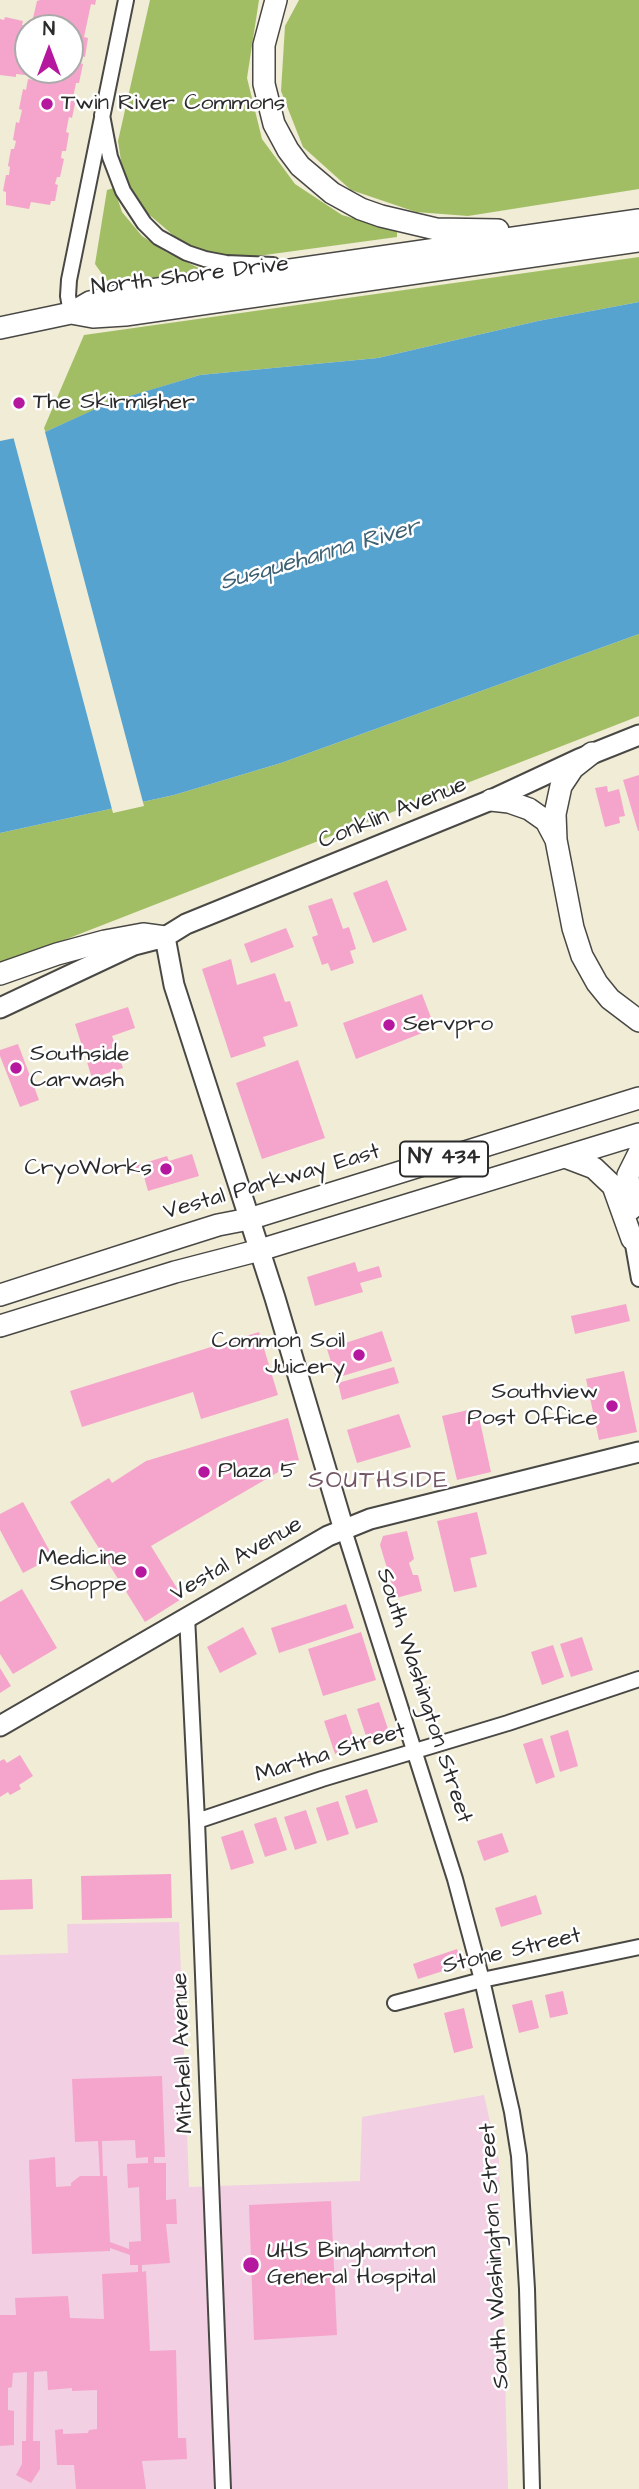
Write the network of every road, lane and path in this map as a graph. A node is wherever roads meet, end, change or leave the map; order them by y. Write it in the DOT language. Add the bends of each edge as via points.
graph roads {
  1 [pos="126,0"];
  2 [pos="276,0"];
  3 [pos="102,115"];
  4 [pos="639,220"];
  5 [pos="598,226"];
  6 [pos="639,241"];
  7 [pos="344,263"];
  8 [pos="71,313"];
  9 [pos="0,328"];
  10 [pos="639,735"];
  11 [pos="592,753"];
  12 [pos="491,800"];
  13 [pos="556,840"];
  14 [pos="165,937"];
  15 [pos="0,974"];
  16 [pos="0,1009"];
  17 [pos="639,1021"];
  18 [pos="639,1098"];
  19 [pos="639,1134"];
  20 [pos="639,1153"];
  21 [pos="565,1157"];
  22 [pos="249,1219"];
  23 [pos="632,1239"];
  24 [pos="260,1250"];
  25 [pos="639,1279"];
  26 [pos="0,1295"];
  27 [pos="28,1317"];
  28 [pos="0,1326"];
  29 [pos="0,1336"];
  30 [pos="639,1452"];
  31 [pos="344,1530"];
  32 [pos="187,1616"];
  33 [pos="639,1679"];
  34 [pos="0,1726"];
  35 [pos="414,1751"];
  36 [pos="197,1821"];
  37 [pos="639,1947"];
  38 [pos="482,1980"];
  39 [pos="395,2003"];
  40 [pos="223,2489"];
  41 [pos="532,2489"];
  1 -- 3 [label="street"];
  2 -- 5 [label="main road" via="263,55 270,113 294,158 332,193 361,209 436,229"];
  3 -- 7 [label="street" via="123,191 144,223 167,243 195,256 226,262"];
  3 -- 8 [label="street" via="69,280"];
  4 -- 5 [label="main road, North Shore Drive"];
  5 -- 7 [label="main road, North Shore Drive"];
  6 -- 8 [label="main road, North Shore Drive" via="125,315"];
  7 -- 8 [label="main road, North Shore Drive" via="114,295"];
  8 -- 9 [label="main road"];
  10 -- 11 [label="street, Conklin Avenue"];
  11 -- 12 [label="street, Conklin Avenue"];
  11 -- 13 [label="main road" via="573,768 561,786"];
  12 -- 13 [label="main road" via="530,809 545,821"];
  12 -- 14 [label="street, Conklin Avenue" via="186,924"];
  13 -- 17 [label="main road" via="582,956 610,999"];
  14 -- 15 [label="main road" via="143,934 105,941"];
  14 -- 16 [label="street, Conklin Avenue" via="134,945"];
  14 -- 22 [label="street, South Washington Street" via="174,985"];
  18 -- 22 [label="main road, Vestal Parkway East / NY 434"];
  19 -- 21 [label="main road, NY 434"];
  20 -- 23 [label="main road" via="628,1175"];
  21 -- 23 [label="main road" via="594,1168 613,1186"];
  21 -- 24 [label="main road, NY 434"];
  22 -- 24 [label="street, South Washington Street"];
  22 -- 26 [label="main road, Vestal Parkway East / NY 434"];
  23 -- 25 [label="street"];
  24 -- 27 [label="main road, NY 434"];
  24 -- 31 [label="street, South Washington Street"];
  27 -- 28 [label="main road, NY 434"];
  27 -- 29 [label="main road"];
  30 -- 31 [label="street, Vestal Avenue" via="370,1519"];
  31 -- 32 [label="street, Vestal Avenue"];
  31 -- 35 [label="street, South Washington Street"];
  32 -- 34 [label="street, Vestal Avenue"];
  32 -- 36 [label="street, Mitchell Avenue"];
  33 -- 35 [label="street, Martha Street"];
  35 -- 36 [label="street, Martha Street"];
  35 -- 38 [label="street, South Washington Street"];
  36 -- 40 [label="street, Mitchell Avenue"];
  37 -- 38 [label="street, Stone Street"];
  38 -- 39 [label="street, Stone Street"];
  38 -- 41 [label="street, South Washington Street" via="519,2156"];
}
